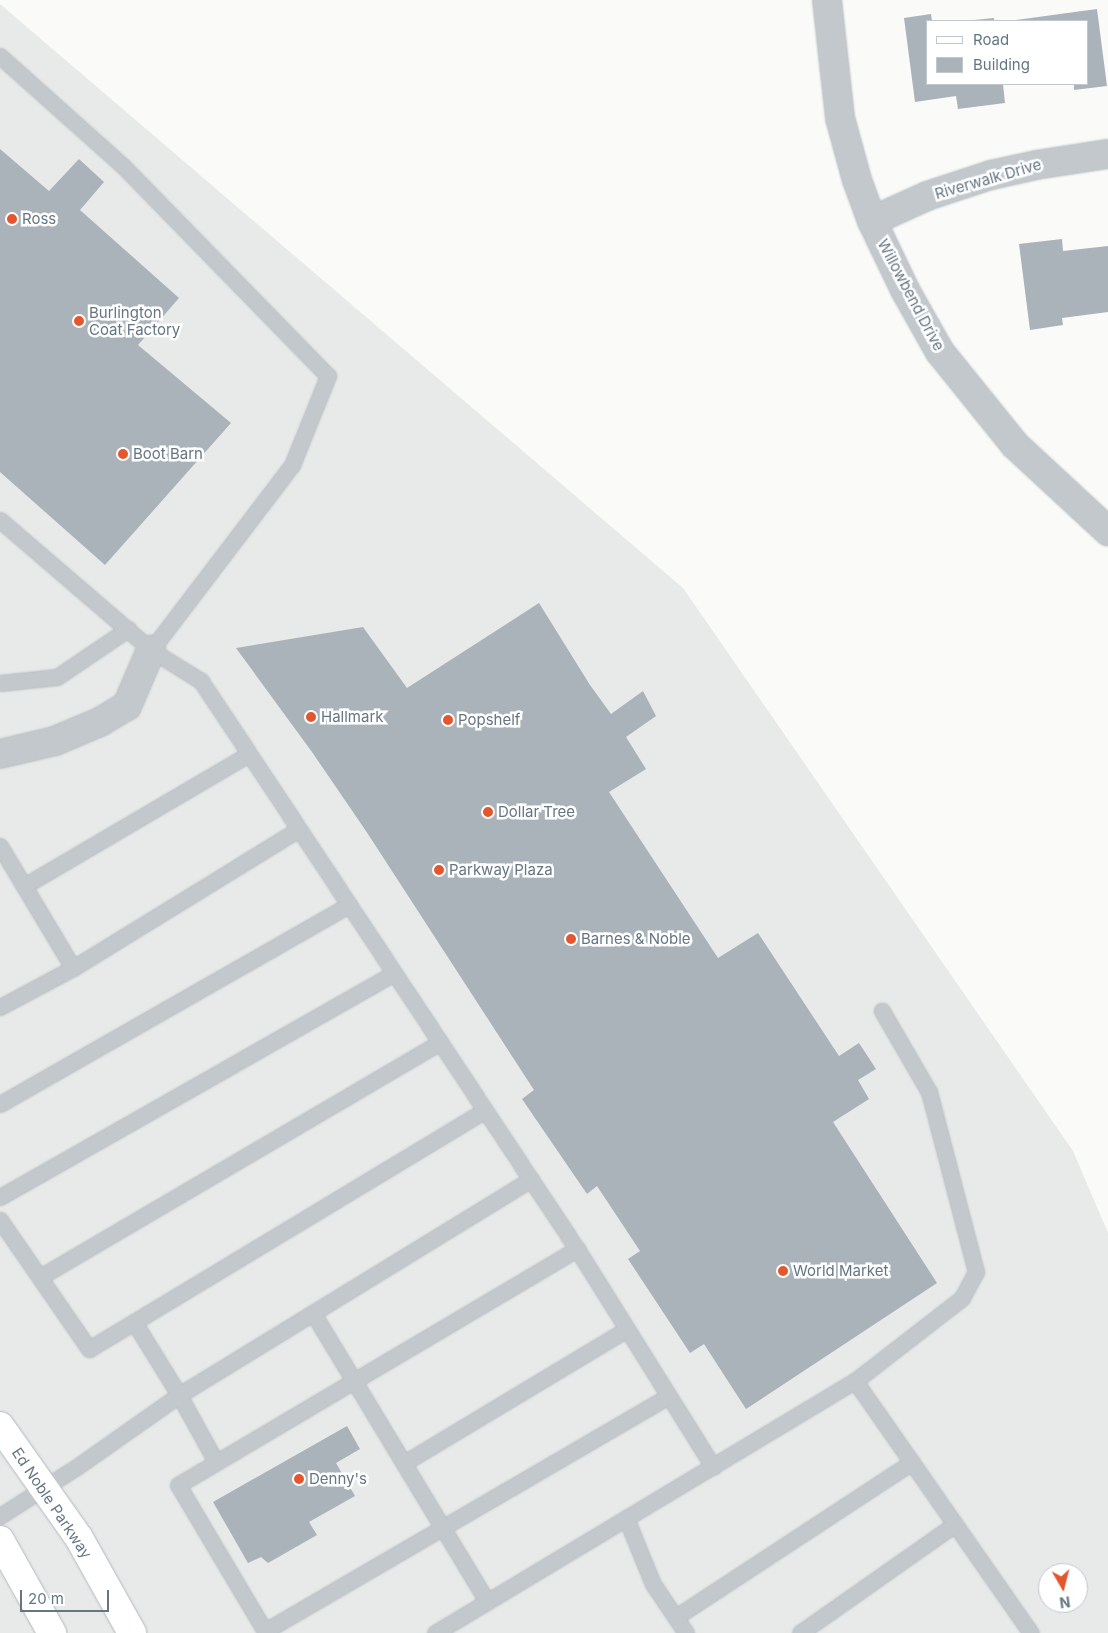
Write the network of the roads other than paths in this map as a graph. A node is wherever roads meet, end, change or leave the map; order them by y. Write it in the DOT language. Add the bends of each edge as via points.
graph roads {
  1 [pos="827,0"];
  2 [pos="0,56"];
  3 [pos="1108,154"];
  4 [pos="872,221"];
  5 [pos="0,520"];
  6 [pos="1108,531"];
  7 [pos="128,630"];
  8 [pos="151,650"];
  9 [pos="0,683"];
  10 [pos="0,754"];
  11 [pos="249,754"];
  12 [pos="299,828"];
  13 [pos="0,846"];
  14 [pos="24,886"];
  15 [pos="349,904"];
  16 [pos="73,968"];
  17 [pos="394,973"];
  18 [pos="0,1007"];
  19 [pos="882,1011"];
  20 [pos="440,1042"];
  21 [pos="0,1104"];
  22 [pos="485,1110"];
  23 [pos="531,1179"];
  24 [pos="0,1197"];
  25 [pos="0,1220"];
  26 [pos="577,1249"];
  27 [pos="40,1278"];
  28 [pos="313,1313"];
  29 [pos="134,1322"];
  30 [pos="627,1329"];
  31 [pos="354,1380"];
  32 [pos="856,1381"];
  33 [pos="179,1395"];
  34 [pos="669,1396"];
  35 [pos="0,1426"];
  36 [pos="216,1462"];
  37 [pos="912,1462"];
  38 [pos="404,1464"];
  39 [pos="713,1466"];
  40 [pos="43,1487"];
  41 [pos="0,1516"];
  42 [pos="626,1518"];
  43 [pos="955,1524"];
  44 [pos="442,1528"];
  45 [pos="0,1540"];
  46 [pos="488,1602"];
  47 [pos="676,1617"];
  48 [pos="265,1632"];
  49 [pos="52,1633"];
  50 [pos="132,1633"];
  51 [pos="435,1633"];
  52 [pos="686,1633"];
  53 [pos="800,1633"];
  54 [pos="1031,1633"];
  1 -- 4 [label="street, Willowbend Drive" via="840,118"];
  2 -- 8 [label="lane" via="123,166 328,376 292,465"];
  3 -- 4 [label="street, Riverwalk Drive" via="1036,165 992,176 927,196"];
  4 -- 6 [label="street, Willowbend Drive" via="905,290 940,352 1015,445"];
  5 -- 7 [label="lane"];
  7 -- 8 [label="lane"];
  7 -- 9 [label="lane" via="57,677"];
  8 -- 10 [label="street" via="127,706 100,722 55,741"];
  8 -- 11 [label="lane" via="201,681"];
  11 -- 12 [label="lane"];
  11 -- 14 [label="lane"];
  12 -- 15 [label="lane"];
  12 -- 16 [label="lane"];
  13 -- 14 [label="lane"];
  14 -- 16 [label="lane"];
  15 -- 17 [label="lane"];
  15 -- 21 [label="lane"];
  16 -- 18 [label="lane"];
  17 -- 20 [label="lane"];
  17 -- 24 [label="lane"];
  19 -- 32 [label="lane" via="929,1092 976,1272 962,1298"];
  20 -- 22 [label="lane"];
  20 -- 27 [label="lane"];
  22 -- 23 [label="lane"];
  22 -- 29 [label="lane"];
  23 -- 26 [label="lane"];
  23 -- 28 [label="lane"];
  25 -- 27 [label="lane"];
  26 -- 30 [label="lane"];
  26 -- 31 [label="lane"];
  27 -- 29 [label="lane" via="89,1349"];
  28 -- 31 [label="lane"];
  28 -- 33 [label="lane"];
  29 -- 33 [label="lane"];
  30 -- 34 [label="lane"];
  30 -- 38 [label="lane"];
  31 -- 36 [label="lane"];
  31 -- 38 [label="lane"];
  32 -- 37 [label="lane"];
  32 -- 39 [label="lane"];
  33 -- 36 [label="lane"];
  33 -- 40 [label="lane"];
  34 -- 39 [label="lane"];
  34 -- 44 [label="lane"];
  35 -- 40 [label="main road, Ed Noble Parkway"];
  36 -- 48 [label="lane" via="178,1485"];
  37 -- 43 [label="lane"];
  37 -- 47 [label="lane"];
  38 -- 44 [label="lane"];
  39 -- 42 [label="lane"];
  40 -- 41 [label="lane"];
  40 -- 50 [label="main road, Ed Noble Parkway" via="79,1538"];
  42 -- 46 [label="lane"];
  42 -- 47 [label="lane" via="653,1584"];
  43 -- 53 [label="lane"];
  43 -- 54 [label="lane"];
  44 -- 46 [label="lane"];
  44 -- 48 [label="lane"];
  45 -- 49 [label="main road"];
  46 -- 51 [label="lane"];
  47 -- 52 [label="lane"];
}
